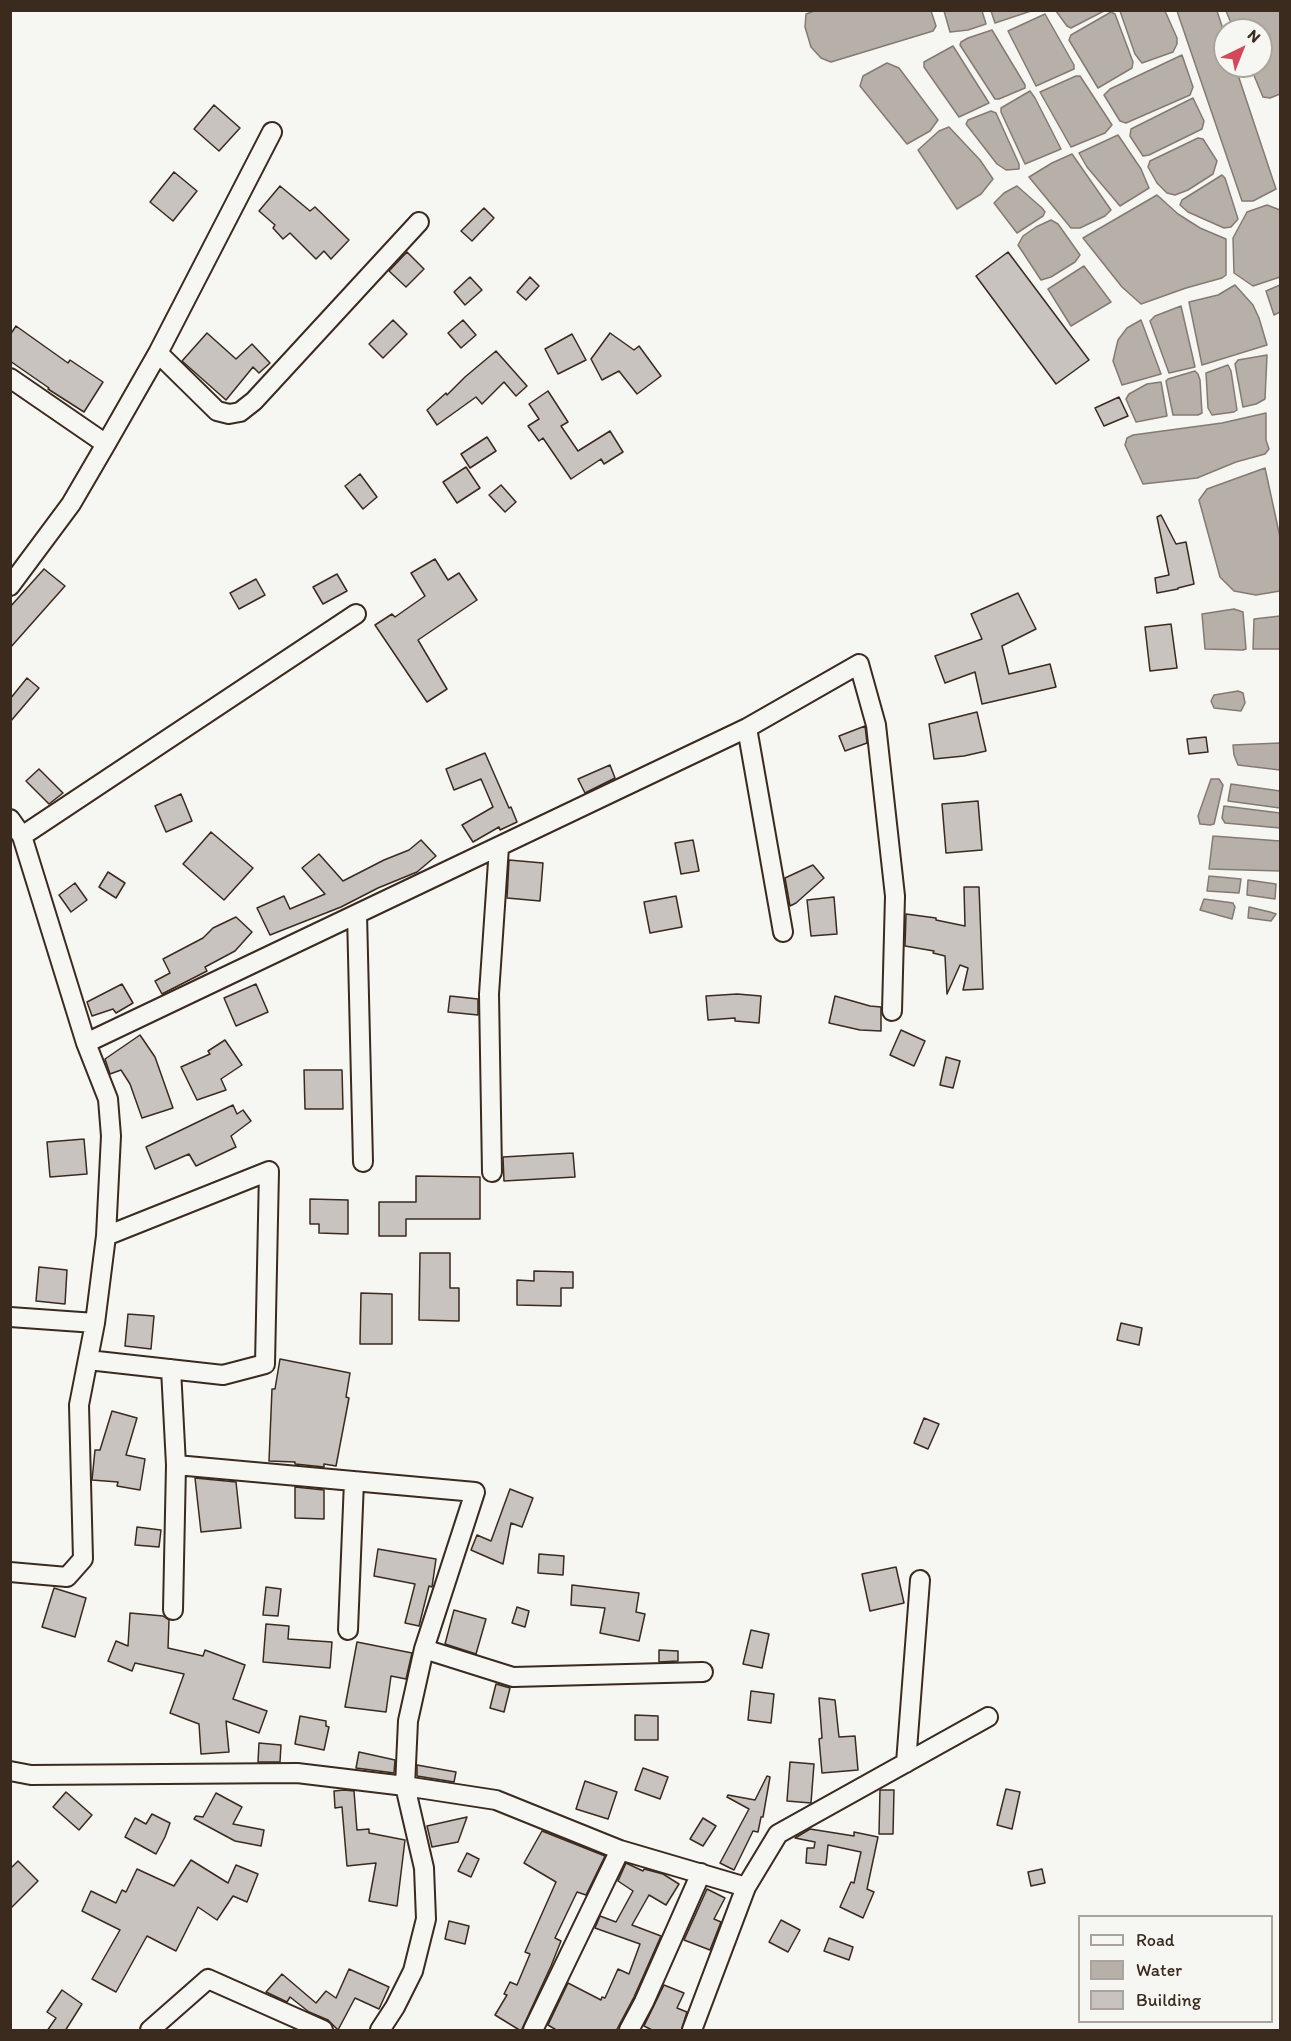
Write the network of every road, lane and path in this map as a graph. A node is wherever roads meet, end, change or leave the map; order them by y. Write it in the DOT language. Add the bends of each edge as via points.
graph roads {
  1 [pos="272,132"];
  2 [pos="419,222"];
  3 [pos="158,353"];
  4 [pos="10,378"];
  5 [pos="106,444"];
  6 [pos="10,586"];
  7 [pos="356,614"];
  8 [pos="747,728"];
  9 [pos="10,819"];
  10 [pos="22,836"];
  11 [pos="499,847"];
  12 [pos="357,914"];
  13 [pos="783,932"];
  14 [pos="892,1011"];
  15 [pos="86,1043"];
  16 [pos="363,1162"];
  17 [pos="492,1172"];
  18 [pos="106,1236"];
  19 [pos="10,1317"];
  20 [pos="95,1323"];
  21 [pos="88,1360"];
  22 [pos="171,1369"];
  23 [pos="176,1465"];
  24 [pos="354,1481"];
  25 [pos="10,1572"];
  26 [pos="920,1580"];
  27 [pos="173,1610"];
  28 [pos="348,1630"];
  29 [pos="424,1649"];
  30 [pos="703,1672"];
  31 [pos="988,1717"];
  32 [pos="906,1762"];
  33 [pos="10,1771"];
  34 [pos="405,1786"];
  35 [pos="620,1850"];
  36 [pos="701,1874"];
  37 [pos="746,1887"];
  38 [pos="150,2031"];
  39 [pos="323,2031"];
  40 [pos="381,2031"];
  41 [pos="533,2031"];
  42 [pos="629,2031"];
  43 [pos="692,2031"];
  1 -- 3 [label="street"];
  2 -- 3 [label="street" via="240,412 217,411"];
  3 -- 5 [label="street"];
  4 -- 5 [label="street"];
  5 -- 6 [label="street" via="71,504"];
  7 -- 10 [label="street"];
  8 -- 11 [label="street"];
  8 -- 13 [label="street"];
  8 -- 14 [label="street" via="860,664 876,725 895,896"];
  9 -- 10 [label="street"];
  10 -- 15 [label="street"];
  11 -- 12 [label="street"];
  11 -- 17 [label="street" via="489,994"];
  12 -- 15 [label="street"];
  12 -- 16 [label="street"];
  15 -- 18 [label="street" via="108,1099 111,1136"];
  18 -- 20 [label="street"];
  18 -- 22 [label="street" via="269,1172 265,1364 223,1375"];
  19 -- 20 [label="street"];
  20 -- 21 [label="street"];
  21 -- 22 [label="street"];
  21 -- 25 [label="street" via="79,1406 82,1559 67,1576"];
  22 -- 23 [label="street"];
  23 -- 24 [label="street"];
  23 -- 27 [label="street"];
  24 -- 28 [label="street"];
  24 -- 29 [label="street" via="475,1492"];
  26 -- 32 [label="street"];
  29 -- 30 [label="street" via="513,1677"];
  29 -- 34 [label="street" via="408,1721"];
  31 -- 32 [label="street"];
  32 -- 37 [label="street" via="778,1834"];
  33 -- 34 [label="street" via="31,1775 297,1773"];
  34 -- 35 [label="street" via="496,1800"];
  34 -- 40 [label="street" via="424,1868 426,1919 413,1971"];
  35 -- 36 [label="street"];
  35 -- 41 [label="street"];
  36 -- 37 [label="street"];
  36 -- 42 [label="street"];
  37 -- 43 [label="street"];
  38 -- 39 [label="street" via="208,1979"];
}
